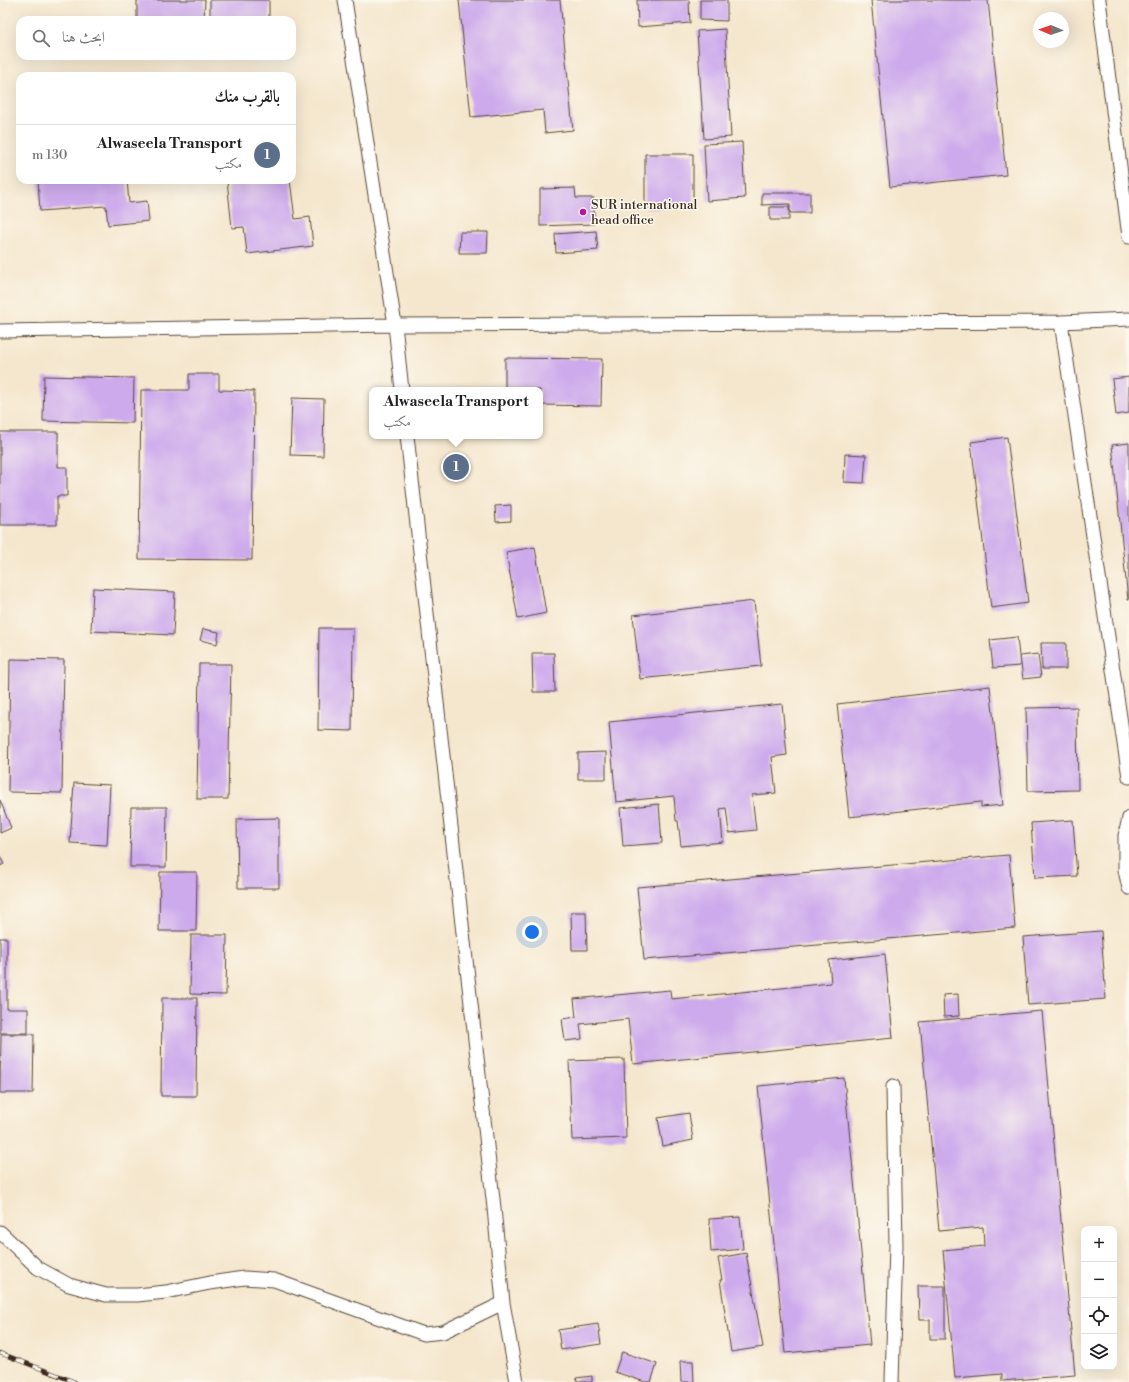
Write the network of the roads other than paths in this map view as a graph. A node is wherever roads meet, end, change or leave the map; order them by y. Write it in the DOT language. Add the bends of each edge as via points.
graph roads {
  1 [pos="345,0"];
  2 [pos="1099,0"];
  3 [pos="1129,237"];
  4 [pos="1129,319"];
  5 [pos="1061,322"];
  6 [pos="395,325"];
  7 [pos="0,331"];
  8 [pos="402,387"];
  9 [pos="407,439"];
  10 [pos="1129,777"];
  11 [pos="1129,818"];
  12 [pos="1129,888"];
  13 [pos="893,1086"];
  14 [pos="0,1232"];
  15 [pos="503,1303"];
  16 [pos="517,1382"];
  17 [pos="892,1382"];
  1 -- 6 [label="lane"];
  2 -- 3 [label="lane"];
  4 -- 5 [label="lane"];
  5 -- 6 [label="lane"];
  5 -- 10 [label="lane"];
  6 -- 7 [label="lane"];
  6 -- 8 [label="lane"];
  9 -- 15 [label="lane"];
  11 -- 12 [label="lane" via="1124,836 1125,870"];
  13 -- 17 [label="lane" via="896,1245"];
  14 -- 15 [label="lane" via="38,1268 69,1285 106,1295 166,1292 244,1278 274,1280 424,1334 443,1332"];
  15 -- 16 [label="lane"];
}
